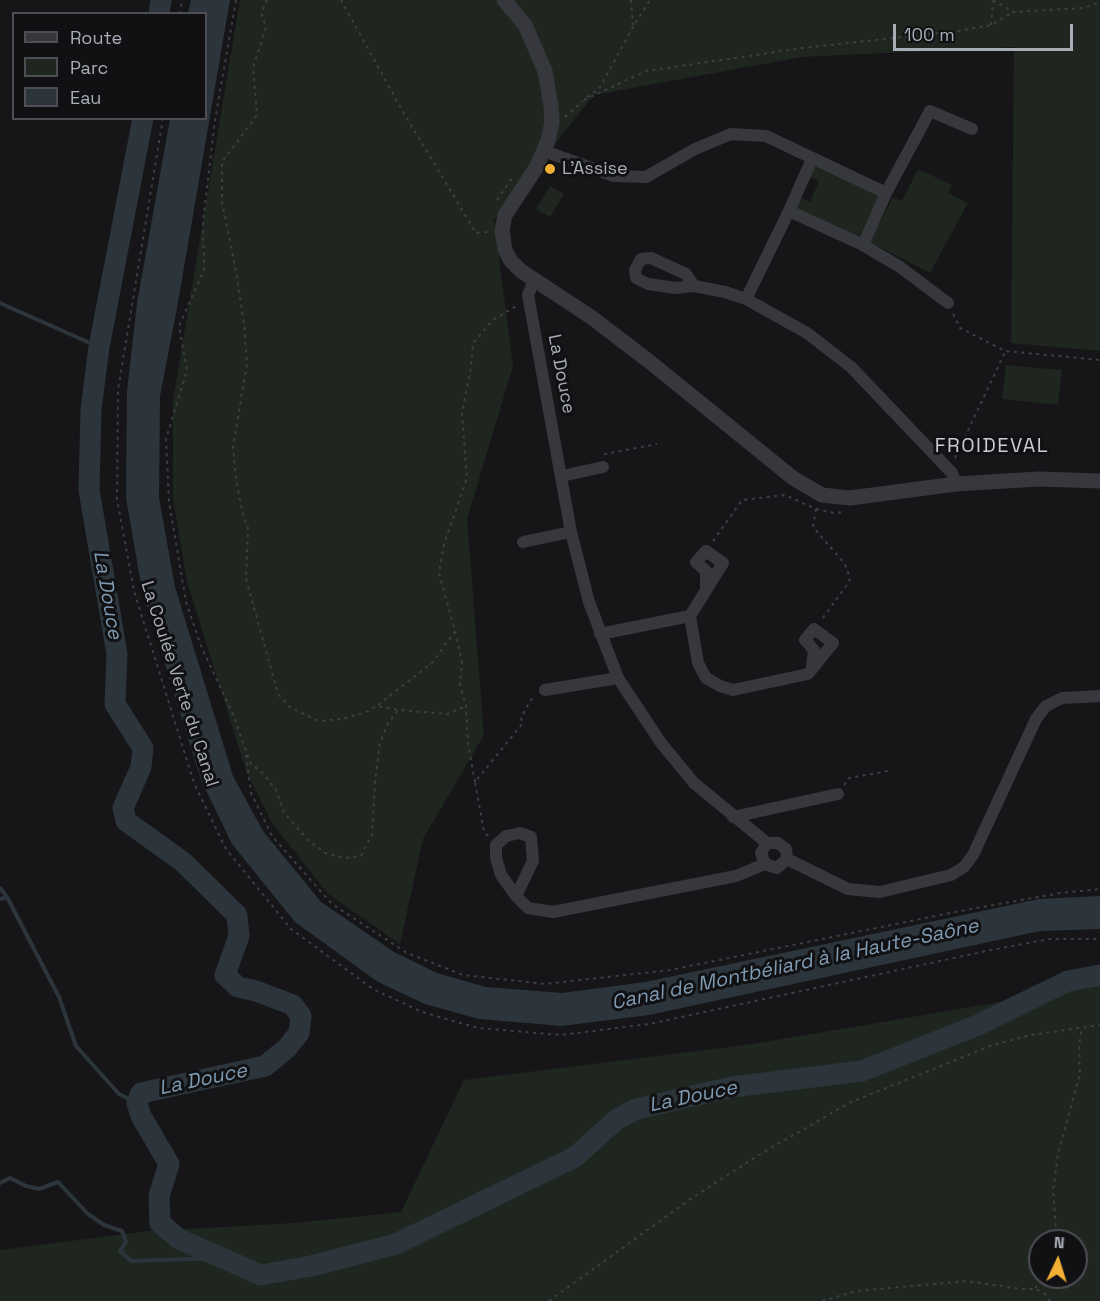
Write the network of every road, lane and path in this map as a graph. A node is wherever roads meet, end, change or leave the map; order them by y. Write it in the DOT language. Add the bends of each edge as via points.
graph roads {
  1 [pos="236,0"];
  2 [pos="267,0"];
  3 [pos="341,0"];
  4 [pos="504,0"];
  5 [pos="631,0"];
  6 [pos="650,0"];
  7 [pos="993,0"];
  8 [pos="1100,2"];
  9 [pos="1014,12"];
  10 [pos="991,25"];
  11 [pos="633,27"];
  12 [pos="584,100"];
  13 [pos="163,120"];
  14 [pos="552,122"];
  15 [pos="972,129"];
  16 [pos="544,151"];
  17 [pos="812,159"];
  18 [pos="518,171"];
  19 [pos="885,193"];
  20 [pos="497,200"];
  21 [pos="789,211"];
  22 [pos="502,230"];
  23 [pos="863,245"];
  24 [pos="534,280"];
  25 [pos="694,286"];
  26 [pos="522,298"];
  27 [pos="746,299"];
  28 [pos="948,303"];
  29 [pos="1005,351"];
  30 [pos="1100,360"];
  31 [pos="657,444"];
  32 [pos="603,467"];
  33 [pos="947,467"];
  34 [pos="562,476"];
  35 [pos="1100,481"];
  36 [pos="956,484"];
  37 [pos="785,495"];
  38 [pos="816,509"];
  39 [pos="571,532"];
  40 [pos="523,542"];
  41 [pos="706,551"];
  42 [pos="706,589"];
  43 [pos="690,616"];
  44 [pos="814,629"];
  45 [pos="455,631"];
  46 [pos="600,634"];
  47 [pos="812,667"];
  48 [pos="618,678"];
  49 [pos="545,690"];
  50 [pos="1100,696"];
  51 [pos="377,706"];
  52 [pos="466,706"];
  53 [pos="398,710"];
  54 [pos="246,752"];
  55 [pos="888,771"];
  56 [pos="475,782"];
  57 [pos="838,795"];
  58 [pos="733,817"];
  59 [pos="767,843"];
  60 [pos="496,845"];
  61 [pos="787,859"];
  62 [pos="765,864"];
  63 [pos="1100,889"];
  64 [pos="516,896"];
  65 [pos="1100,939"];
  66 [pos="1100,1025"];
  67 [pos="1082,1028"];
  68 [pos="1056,1229"];
  69 [pos="1028,1289"];
  70 [pos="1034,1289"];
  71 [pos="549,1301"];
  72 [pos="822,1301"];
  73 [pos="1050,1301"];
  1 -- 54 [label="path" via="214,120 203,222 204,270 179,326 187,370 166,440 169,502 186,602"];
  2 -- 51 [label="path" via="261,13 266,27 253,68 257,115 222,162 222,202 235,266 247,363 233,447 236,480 248,528 246,579 278,694 291,708 319,721 364,713"];
  3 -- 22 [label="path" via="476,233"];
  4 -- 14 [label="street" via="525,25 544,71"];
  5 -- 11 [label="path"];
  6 -- 11 [label="path"];
  7 -- 9 [label="path"];
  7 -- 10 [label="path"];
  8 -- 9 [label="path" via="1084,8"];
  9 -- 10 [label="path"];
  10 -- 12 [label="path" via="646,71"];
  11 -- 12 [label="path" via="599,89"];
  12 -- 14 [label="path"];
  13 -- 65 [label="path, La Coulée Verte du Canal" via="117,390 117,499 134,591 194,783 226,849 291,929 373,989 422,1012 478,1028 561,1035 649,1024 1050,939"];
  14 -- 16 [label="street"];
  15 -- 19 [label="street" via="930,111"];
  16 -- 17 [label="street" via="614,176 636,177 646,177 731,134 766,136"];
  16 -- 22 [label="street" via="506,215"];
  17 -- 19 [label="street"];
  17 -- 21 [label="street"];
  18 -- 20 [label="path"];
  19 -- 23 [label="street"];
  21 -- 23 [label="street"];
  21 -- 27 [label="street"];
  22 -- 24 [label="street" via="510,261"];
  23 -- 28 [label="street"];
  24 -- 34 [label="street, La Douce" via="528,296"];
  24 -- 36 [label="street" via="591,317 793,478 822,495 863,496"];
  25 -- 27 [label="street"];
  26 -- 45 [label="path" via="516,307 493,320 473,343 462,414 467,478 444,544 439,573"];
  27 -- 33 [label="street" via="807,333 851,367"];
  28 -- 29 [label="path" via="960,328"];
  29 -- 30 [label="path"];
  29 -- 33 [label="path" via="960,449"];
  31 -- 32 [label="path" via="605,454"];
  32 -- 34 [label="street"];
  33 -- 36 [label="street"];
  34 -- 39 [label="street, La Douce"];
  35 -- 36 [label="street" via="1039,479"];
  37 -- 41 [label="path" via="742,500"];
  38 -- 44 [label="path" via="813,527 845,564 850,578"];
  39 -- 40 [label="street"];
  39 -- 46 [label="street, La Douce"];
  41 -- 42 [label="street" via="696,562 706,571"];
  41 -- 42 [label="street" via="723,563"];
  42 -- 43 [label="street"];
  43 -- 46 [label="street"];
  43 -- 47 [label="street" via="698,663 706,678 720,686 733,690 808,674"];
  44 -- 47 [label="street" via="805,640 814,650"];
  44 -- 47 [label="street" via="832,643"];
  45 -- 51 [label="path" via="434,662"];
  45 -- 52 [label="path"];
  46 -- 48 [label="street, La Douce"];
  48 -- 49 [label="street"];
  48 -- 58 [label="street, La Douce" via="661,743 694,783"];
  49 -- 56 [label="path" via="530,701 521,718 523,723"];
  50 -- 61 [label="street" via="1062,698 1041,712 974,855 951,875 880,892 848,889"];
  51 -- 53 [label="path"];
  52 -- 53 [label="path" via="448,714"];
  52 -- 56 [label="path"];
  53 -- 54 [label="path" via="380,743 372,834 361,856 344,858 325,853 308,840 284,813 276,790 251,764"];
  54 -- 63 [label="path" via="251,793 272,836 332,904 407,953 463,975 545,984 670,970 960,911"];
  55 -- 57 [label="path" via="849,778"];
  56 -- 60 [label="path" via="483,832"];
  57 -- 58 [label="street"];
  58 -- 59 [label="street, La Douce"];
  59 -- 61 [label="street" via="778,843 786,849"];
  59 -- 62 [label="street" via="761,853"];
  60 -- 64 [label="street" via="501,875"];
  60 -- 64 [label="street" via="506,836 520,833 531,837 533,861"];
  61 -- 62 [label="street" via="777,868"];
  62 -- 64 [label="street" via="736,876 554,912 528,908"];
  66 -- 67 [label="path"];
  67 -- 68 [label="path" via="1080,1074 1058,1154 1053,1191"];
  67 -- 71 [label="path" via="993,1045 849,1103 689,1200"];
  69 -- 72 [label="path" via="967,1281 856,1291"];
  70 -- 73 [label="path"];
}
